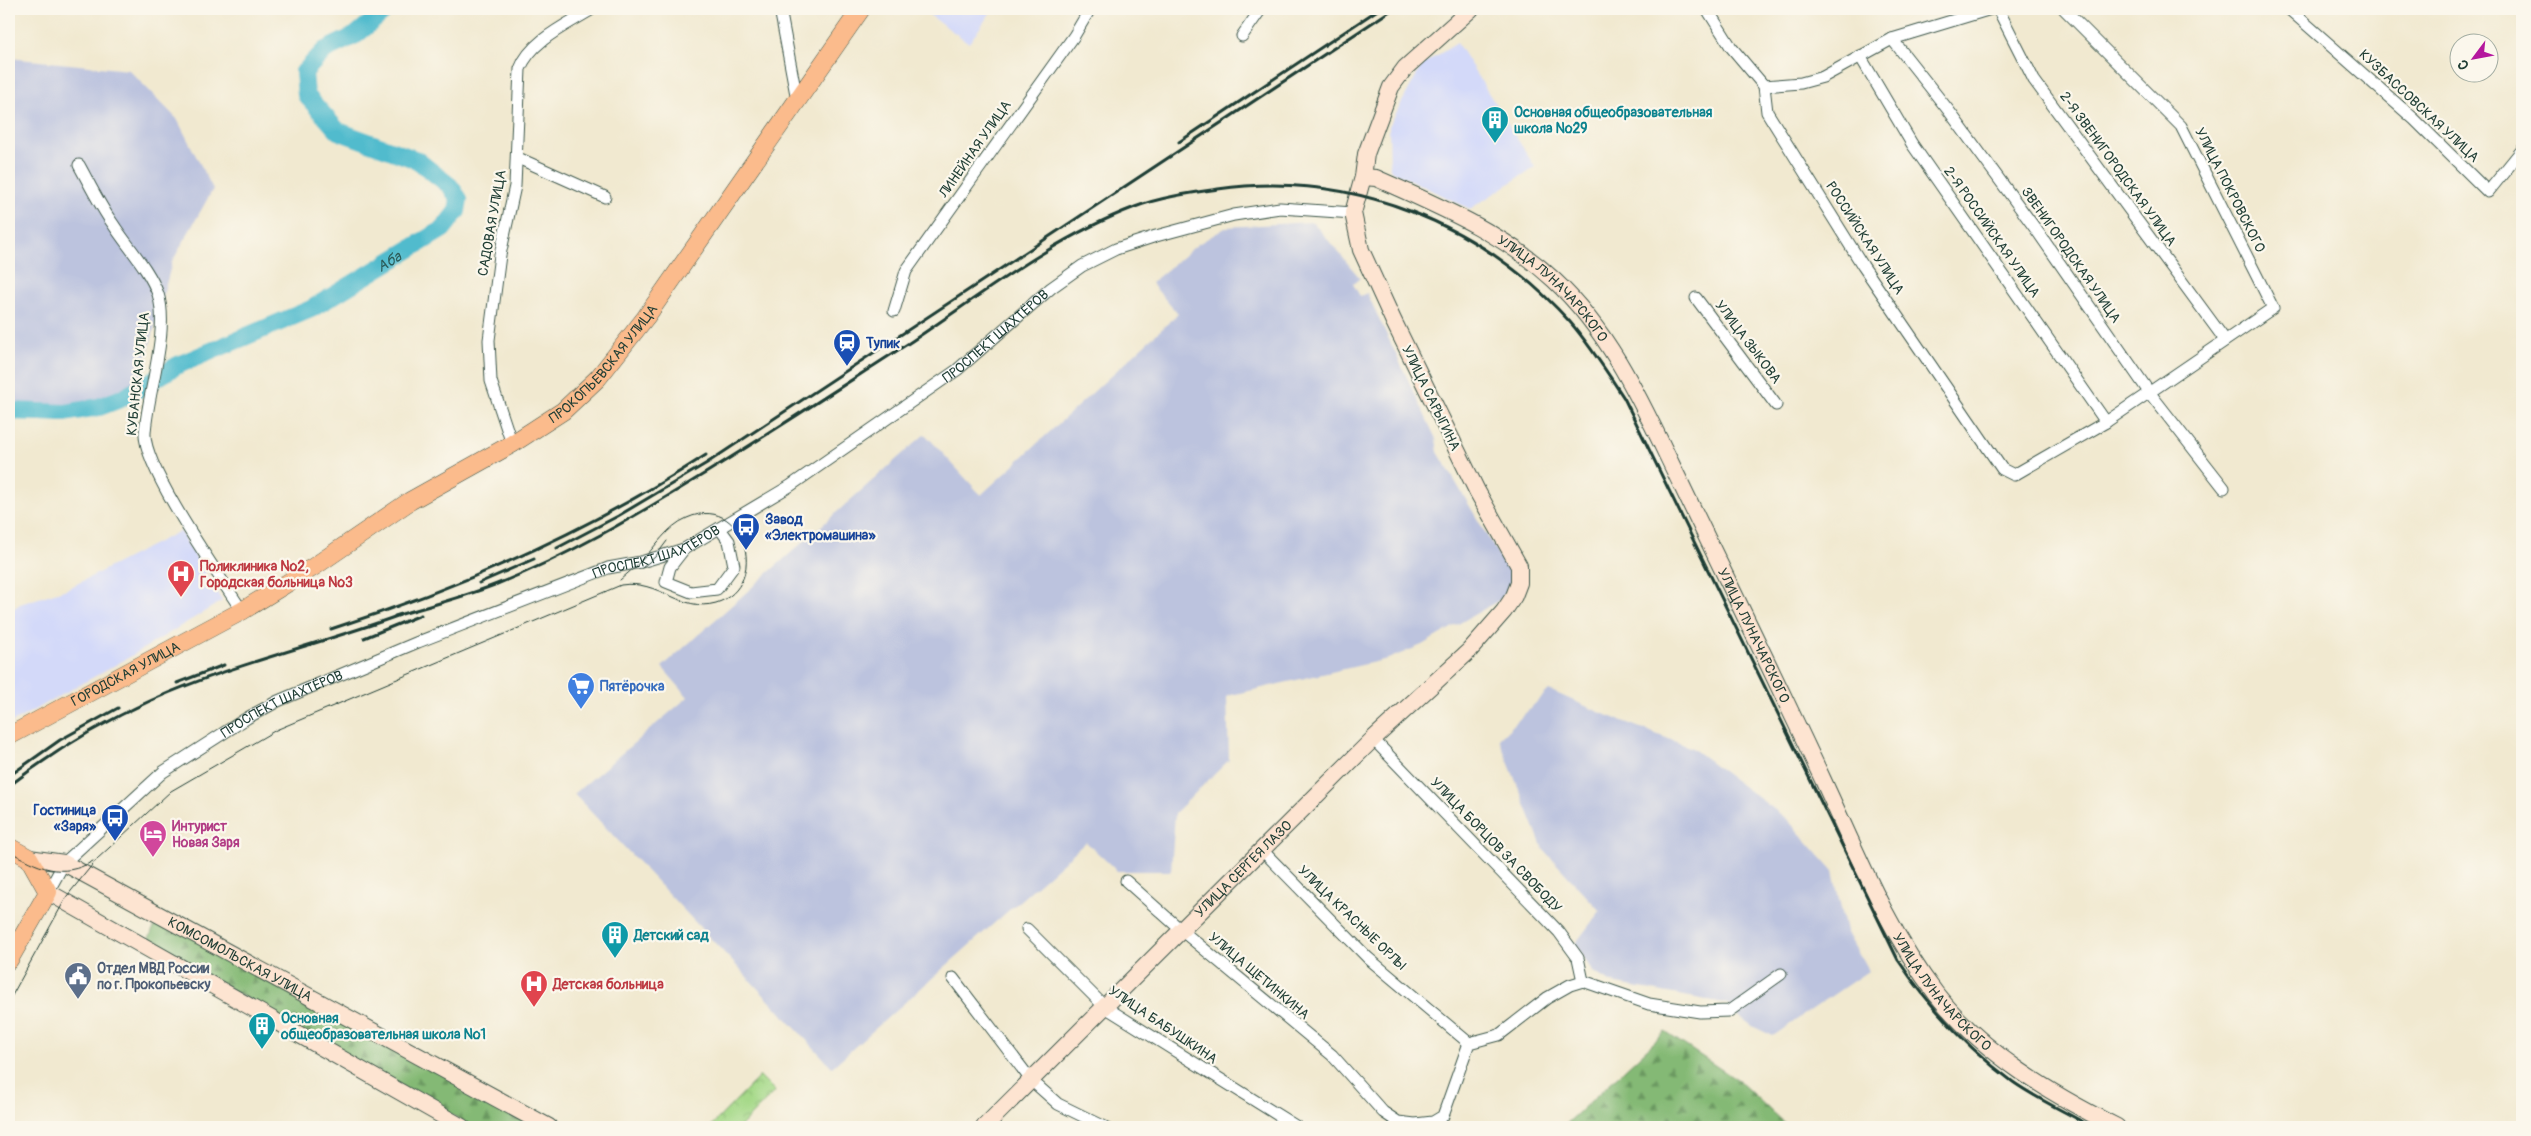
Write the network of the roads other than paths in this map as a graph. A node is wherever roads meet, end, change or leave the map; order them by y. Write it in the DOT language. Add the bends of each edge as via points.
graph roads {
  1 [pos="592,9"];
  2 [pos="780,9"];
  3 [pos="861,9"];
  4 [pos="1090,9"];
  5 [pos="1260,9"];
  6 [pos="1471,9"];
  7 [pos="1707,9"];
  8 [pos="1991,9"];
  9 [pos="1998,9"];
  10 [pos="2064,9"];
  11 [pos="2289,9"];
  12 [pos="1242,36"];
  13 [pos="1892,39"];
  14 [pos="1860,56"];
  15 [pos="1764,86"];
  16 [pos="797,100"];
  17 [pos="2522,150"];
  18 [pos="518,158"];
  19 [pos="79,165"];
  20 [pos="1363,177"];
  21 [pos="605,197"];
  22 [pos="1353,213"];
  23 [pos="1696,298"];
  24 [pos="894,311"];
  25 [pos="2225,340"];
  26 [pos="2149,392"];
  27 [pos="1776,405"];
  28 [pos="2106,422"];
  29 [pos="512,444"];
  30 [pos="2224,488"];
  31 [pos="720,529"];
  32 [pos="684,549"];
  33 [pos="1504,611"];
  34 [pos="242,612"];
  35 [pos="9,736"];
  36 [pos="1373,739"];
  37 [pos="9,847"];
  38 [pos="1262,850"];
  39 [pos="29,858"];
  40 [pos="64,863"];
  41 [pos="1126,881"];
  42 [pos="48,892"];
  43 [pos="1027,929"];
  44 [pos="1181,930"];
  45 [pos="9,960"];
  46 [pos="1781,974"];
  47 [pos="953,978"];
  48 [pos="1584,982"];
  49 [pos="1105,1007"];
  50 [pos="1469,1043"];
  51 [pos="1031,1080"];
  52 [pos="462,1127"];
  53 [pos="549,1127"];
  54 [pos="984,1127"];
  55 [pos="1106,1127"];
  56 [pos="1297,1127"];
  57 [pos="2117,1127"];
  1 -- 18 [label="street, САДОВАЯ УЛИЦА" via="525,56 518,89"];
  2 -- 16 [label="street"];
  3 -- 16 [label="main road, ПРОКОПЬЕВСКАЯ УЛИЦА"];
  4 -- 24 [label="street, ЛИНЕЙНАЯ УЛИЦА" via="906,271"];
  5 -- 12 [label="street"];
  6 -- 20 [label="main road, УЛИЦА САРЫГИНА" via="1405,68 1391,87 1368,146"];
  7 -- 15 [label="street" via="1731,47"];
  8 -- 13 [label="street"];
  9 -- 25 [label="street, 2-Я ЗВЕНИГОРОДСКАЯ УЛИЦА" via="2034,80"];
  10 -- 25 [label="street, УЛИЦА ПОКРОВСКОГО" via="2181,126 2273,308"];
  11 -- 17 [label="street, КУЗБАССОВСКАЯ УЛИЦА" via="2414,119 2488,192"];
  13 -- 14 [label="street"];
  13 -- 26 [label="street, ЗВЕНИГОРОДСКАЯ УЛИЦА" via="2023,212"];
  14 -- 15 [label="street" via="1823,77 1801,83"];
  14 -- 28 [label="street, 2-Я РОССИЙСКАЯ УЛИЦА" via="1912,144"];
  15 -- 28 [label="street, РОССИЙСКАЯ УЛИЦА" via="1767,112 1863,266 2002,469 2014,475"];
  16 -- 29 [label="main road, ПРОКОПЬЕВСКАЯ УЛИЦА" via="646,317 598,378 563,411"];
  18 -- 21 [label="street"];
  18 -- 29 [label="street, САДОВАЯ УЛИЦА" via="500,255 489,340 491,380"];
  19 -- 34 [label="street, КУБАНСКАЯ УЛИЦА" via="158,294 161,313 158,358 145,433 147,450 186,524"];
  20 -- 22 [label="main road, УЛИЦА САРЫГИНА"];
  20 -- 57 [label="main road, УЛИЦА ЛУНАЧАРСКОГО" via="1376,178 1474,223 1527,256 1556,282 1602,335 1629,378 1857,855 1910,954 1938,995 1985,1044 2030,1079"];
  22 -- 31 [label="street, ПРОСПЕКТ ШАХТЁРОВ" via="1280,208 1234,215 1156,236 1082,266 1051,288 957,370 811,473"];
  22 -- 33 [label="main road, УЛИЦА САРЫГИНА" via="1361,250 1393,320 1477,491 1519,566 1519,583"];
  23 -- 27 [label="street, УЛИЦА ЗЫКОВА"];
  25 -- 26 [label="street"];
  26 -- 28 [label="street"];
  26 -- 30 [label="street, ЗВЕНИГОРОДСКАЯ УЛИЦА"];
  29 -- 34 [label="main road, ПРОКОПЬЕВСКАЯ УЛИЦА" via="410,500"];
  31 -- 32 [label="street, ПРОСПЕКТ ШАХТЁРОВ"];
  31 -- 32 [label="street" via="729,542 734,566 717,589 691,592 666,582 670,567"];
  32 -- 40 [label="street, ПРОСПЕКТ ШАХТЁРОВ" via="608,568 278,701 163,772"];
  33 -- 36 [label="main road, УЛИЦА СЕРГЕЯ ЛАЗО" via="1469,651"];
  34 -- 35 [label="main road, ГОРОДСКАЯ УЛИЦА"];
  36 -- 38 [label="main road, УЛИЦА СЕРГЕЯ ЛАЗО"];
  36 -- 48 [label="street, УЛИЦА БОРЦОВ ЗА СВОБОДУ" via="1558,932 1578,958"];
  37 -- 39 [label="main road"];
  38 -- 44 [label="main road, УЛИЦА СЕРГЕЯ ЛАЗО"];
  38 -- 50 [label="street, УЛИЦА КРАСНЫЕ ОРЛЫ" via="1368,958"];
  39 -- 40 [label="main road"];
  39 -- 42 [label="main road"];
  40 -- 42 [label="street, ПРОСПЕКТ ШАХТЁРОВ"];
  40 -- 53 [label="main road, КОМСОМОЛЬСКАЯ УЛИЦА"];
  41 -- 44 [label="street, УЛИЦА ЩЕТИНКИНА"];
  42 -- 45 [label="main road"];
  42 -- 52 [label="main road"];
  43 -- 49 [label="street, УЛИЦА БАБУШКИНА"];
  44 -- 49 [label="main road, УЛИЦА СЕРГЕЯ ЛАЗО"];
  44 -- 50 [label="street, УЛИЦА ЩЕТИНКИНА" via="1332,1055 1383,1112 1398,1122 1434,1122 1442,1116"];
  46 -- 48 [label="street" via="1729,1011 1700,1012 1649,1004"];
  47 -- 51 [label="street"];
  48 -- 50 [label="street" via="1570,985 1547,998 1499,1035"];
  49 -- 51 [label="main road, УЛИЦА СЕРГЕЯ ЛАЗО"];
  49 -- 56 [label="street, УЛИЦА БАБУШКИНА"];
  51 -- 54 [label="main road, УЛИЦА СЕРГЕЯ ЛАЗО"];
  51 -- 55 [label="street" via="1058,1104"];
}
